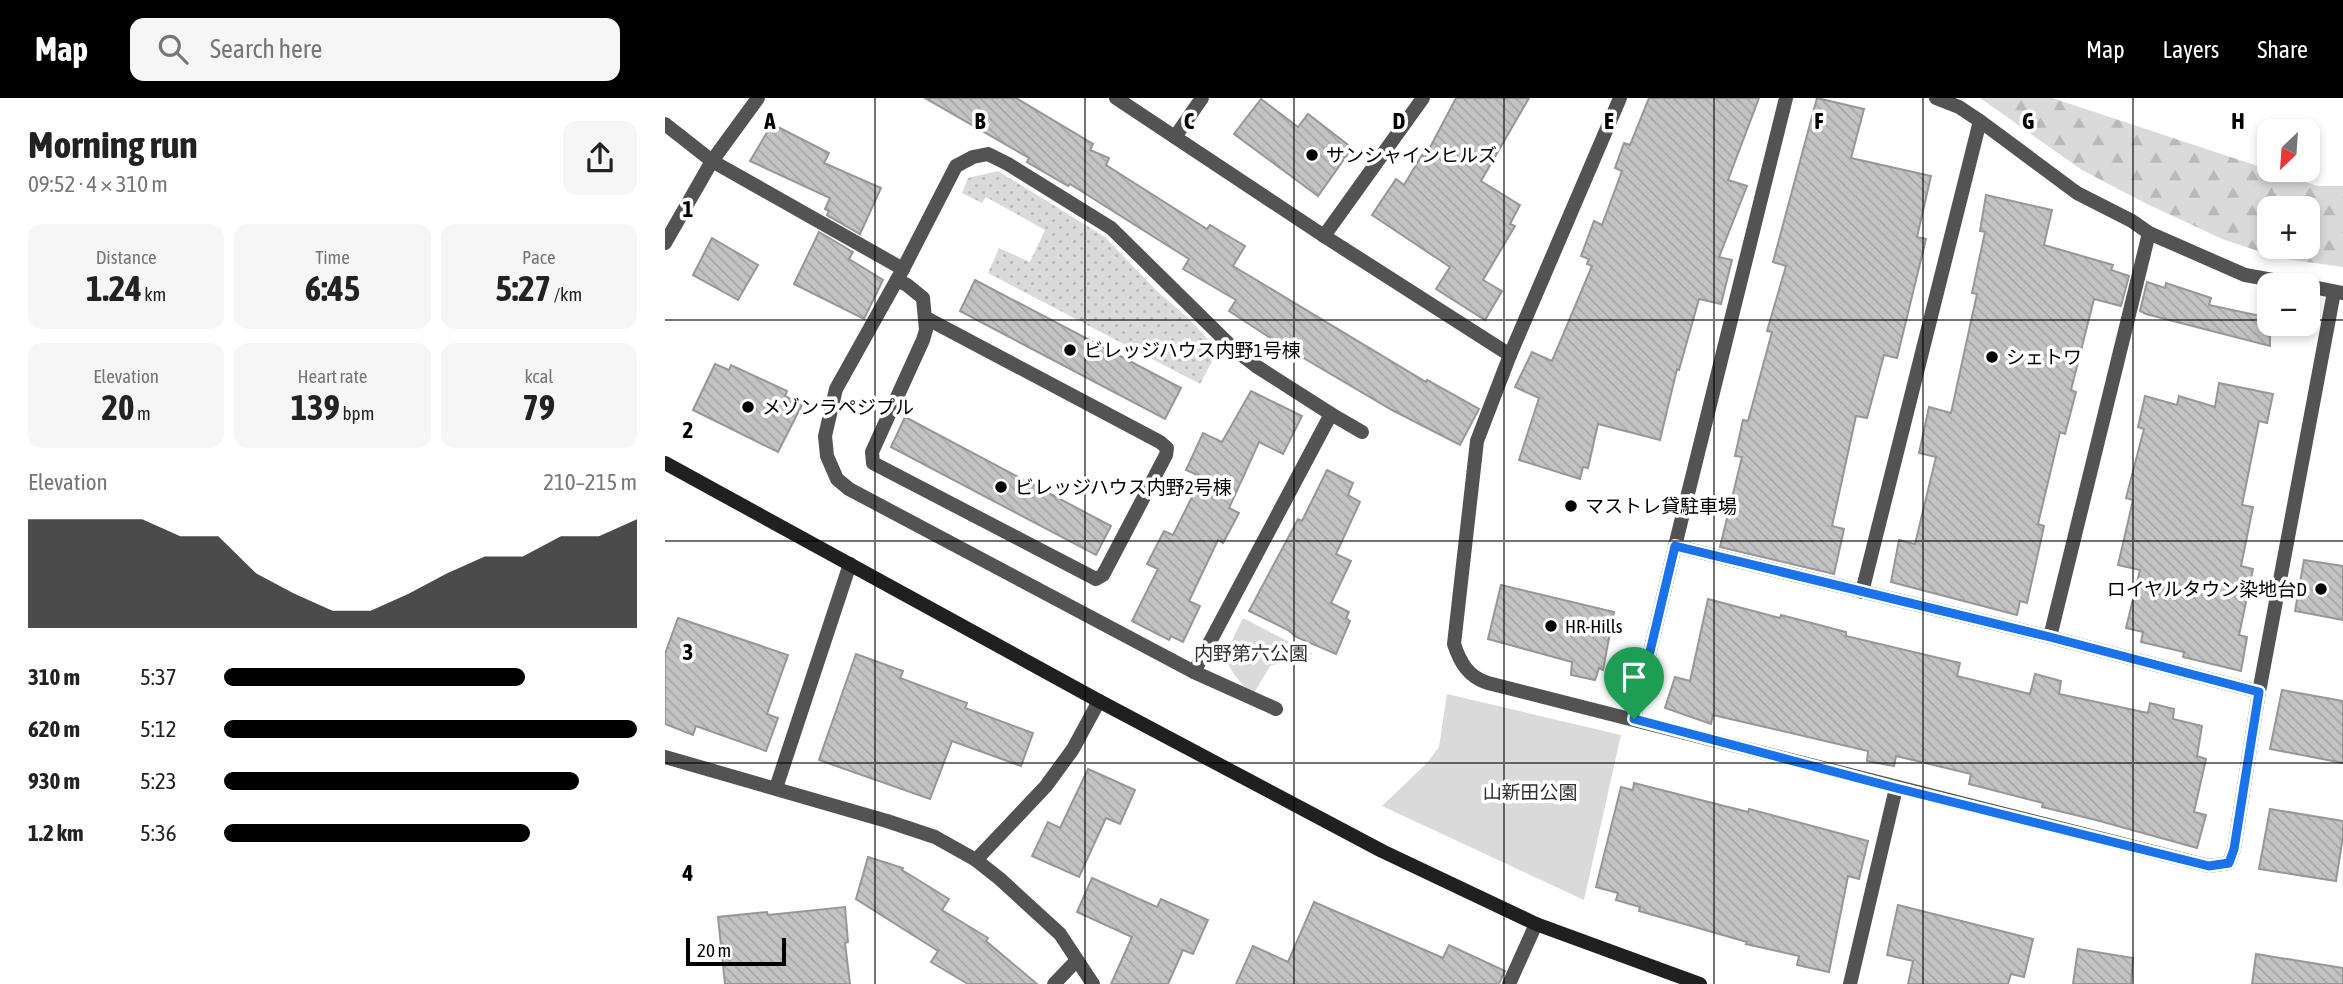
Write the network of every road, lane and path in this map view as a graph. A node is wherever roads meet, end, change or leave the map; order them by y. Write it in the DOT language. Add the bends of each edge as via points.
graph roads {
  1 [pos="758,98"];
  2 [pos="1116,98"];
  3 [pos="1202,98"];
  4 [pos="1423,98"];
  5 [pos="1620,98"];
  6 [pos="1786,98"];
  7 [pos="1936,98"];
  8 [pos="1980,121"];
  9 [pos="665,124"];
  10 [pos="1175,137"];
  11 [pos="712,161"];
  12 [pos="2149,233"];
  13 [pos="1324,236"];
  14 [pos="665,243"];
  15 [pos="900,274"];
  16 [pos="2257,277"];
  17 [pos="2320,289"];
  18 [pos="2338,293"];
  19 [pos="926,318"];
  20 [pos="1510,355"];
  21 [pos="1331,414"];
  22 [pos="1362,432"];
  23 [pos="665,463"];
  24 [pos="1675,546"];
  25 [pos="850,565"];
  26 [pos="1862,592"];
  27 [pos="2050,637"];
  28 [pos="1194,672"];
  29 [pos="2259,692"];
  30 [pos="1098,701"];
  31 [pos="1276,709"];
  32 [pos="1634,719"];
  33 [pos="665,757"];
  34 [pos="776,788"];
  35 [pos="1896,788"];
  36 [pos="976,860"];
  37 [pos="1536,923"];
  38 [pos="1077,960"];
  39 [pos="1054,984"];
  40 [pos="1093,984"];
  41 [pos="1509,984"];
  42 [pos="1700,984"];
  43 [pos="1850,984"];
  1 -- 11 [label="street"];
  2 -- 10 [label="street"];
  3 -- 10 [label="street"];
  4 -- 13 [label="street"];
  5 -- 20 [label="street"];
  6 -- 24 [label="street"];
  7 -- 8 [label="street"];
  8 -- 12 [label="street" via="2077,193"];
  8 -- 26 [label="street"];
  9 -- 11 [label="street"];
  10 -- 13 [label="street"];
  11 -- 14 [label="street"];
  11 -- 15 [label="street"];
  12 -- 16 [label="street"];
  12 -- 27 [label="street"];
  13 -- 20 [label="street"];
  15 -- 19 [label="street" via="923,298"];
  15 -- 21 [label="street" via="956,166 988,154 1111,228 1234,349"];
  15 -- 28 [label="street" via="836,389 825,436 837,479"];
  17 -- 18 [label="street"];
  18 -- 29 [label="street"];
  19 -- 19 [label="street" via="923,340 872,452 873,463 1096,579 1103,575 1167,447"];
  20 -- 32 [label="street" via="1477,441 1454,644 1469,673 1479,680"];
  21 -- 22 [label="street"];
  21 -- 28 [label="street"];
  23 -- 25 [label="street"];
  24 -- 26 [label="street"];
  24 -- 32 [label="street"];
  25 -- 30 [label="street"];
  25 -- 34 [label="street"];
  26 -- 27 [label="street"];
  27 -- 29 [label="street"];
  28 -- 31 [label="street"];
  29 -- 35 [label="street" via="2229,863 2209,866"];
  30 -- 36 [label="street" via="1073,749 1046,786"];
  30 -- 37 [label="street" via="1382,851"];
  32 -- 35 [label="street"];
  33 -- 34 [label="street"];
  34 -- 36 [label="street" via="935,837"];
  35 -- 43 [label="street"];
  36 -- 38 [label="street" via="1060,934"];
  37 -- 41 [label="street"];
  37 -- 42 [label="street"];
  38 -- 39 [label="street"];
  38 -- 40 [label="street"];
}
